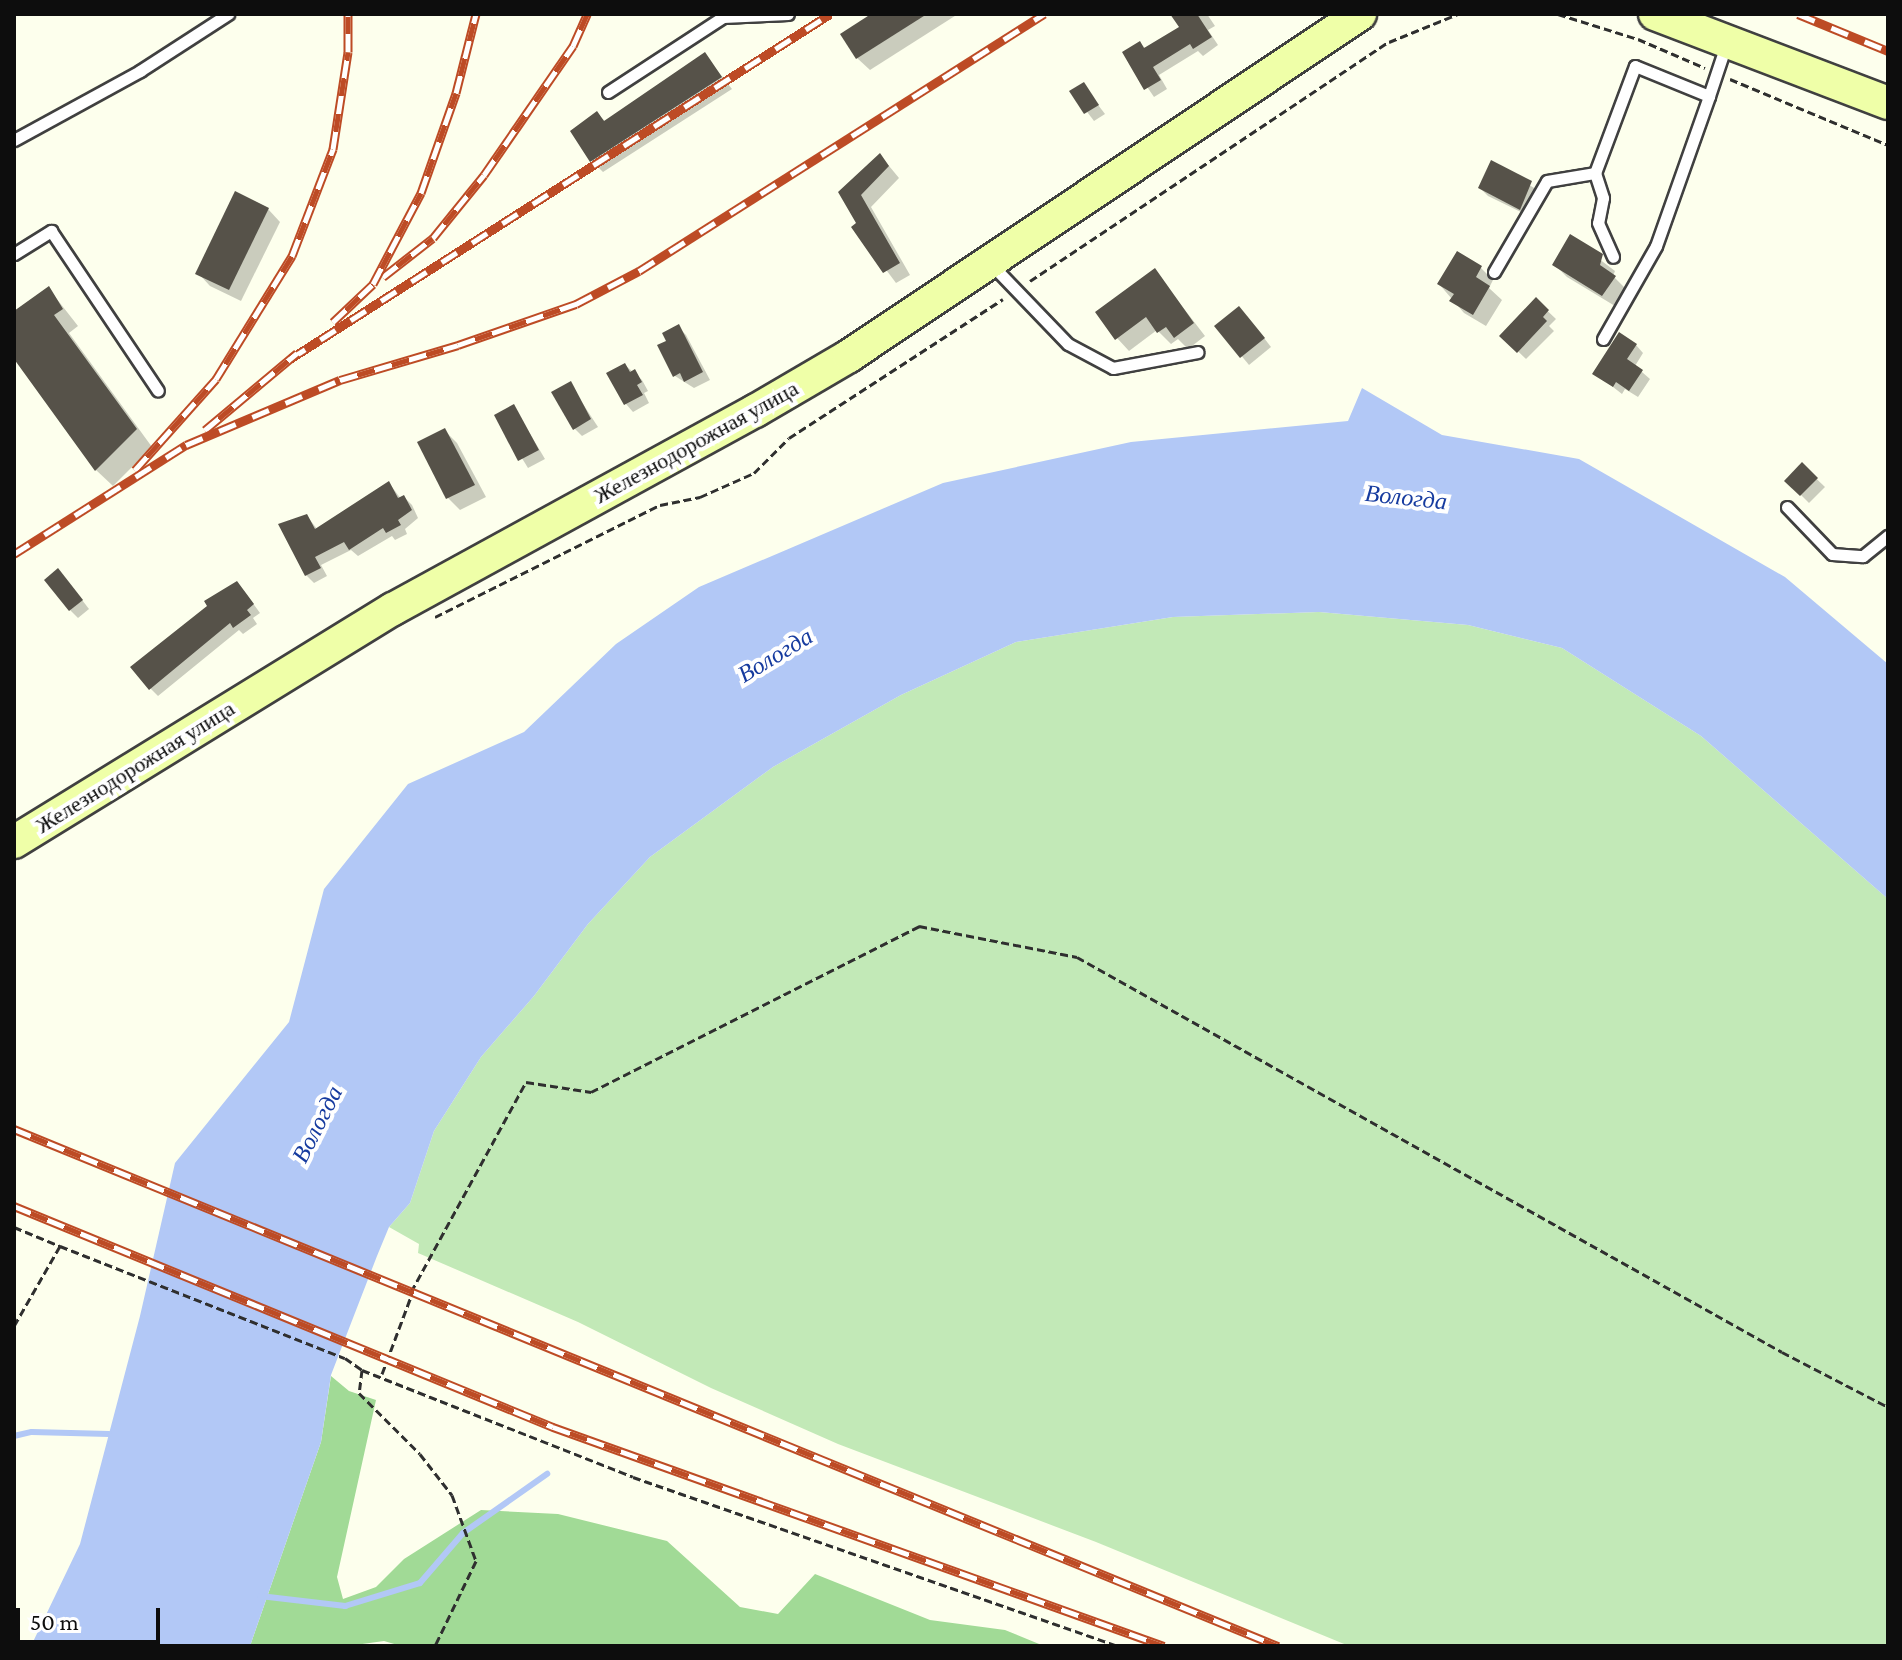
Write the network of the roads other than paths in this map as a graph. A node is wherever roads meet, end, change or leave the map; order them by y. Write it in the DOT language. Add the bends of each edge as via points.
graph roads {
  1 [pos="228,14"];
  2 [pos="788,14"];
  3 [pos="1360,14"];
  4 [pos="1655,14"];
  5 [pos="1727,42"];
  6 [pos="608,92"];
  7 [pos="1709,96"];
  8 [pos="1888,103"];
  9 [pos="14,140"];
  10 [pos="1595,173"];
  11 [pos="14,254"];
  12 [pos="1613,257"];
  13 [pos="990,262"];
  14 [pos="1494,272"];
  15 [pos="1603,339"];
  16 [pos="1198,352"];
  17 [pos="158,391"];
  18 [pos="1787,507"];
  19 [pos="1888,536"];
  20 [pos="51,817"];
  21 [pos="14,827"];
  22 [pos="14,842"];
  1 -- 9 [label="lane" via="140,71"];
  2 -- 6 [label="lane" via="723,17"];
  3 -- 13 [label="main road, Железнодорожная улица"];
  4 -- 5 [label="main road"];
  5 -- 7 [label="lane"];
  5 -- 8 [label="main road"];
  7 -- 10 [label="lane" via="1635,66"];
  7 -- 15 [label="lane" via="1656,246"];
  10 -- 12 [label="lane" via="1603,198 1598,223"];
  10 -- 14 [label="lane" via="1547,181"];
  11 -- 17 [label="lane" via="51,231"];
  13 -- 16 [label="lane" via="1068,344 1113,368"];
  13 -- 20 [label="main road, Железнодорожная улица" via="782,395 404,602"];
  18 -- 19 [label="lane" via="1832,554 1863,556"];
  20 -- 21 [label="main road"];
  20 -- 22 [label="main road, Железнодорожная улица"];
}
